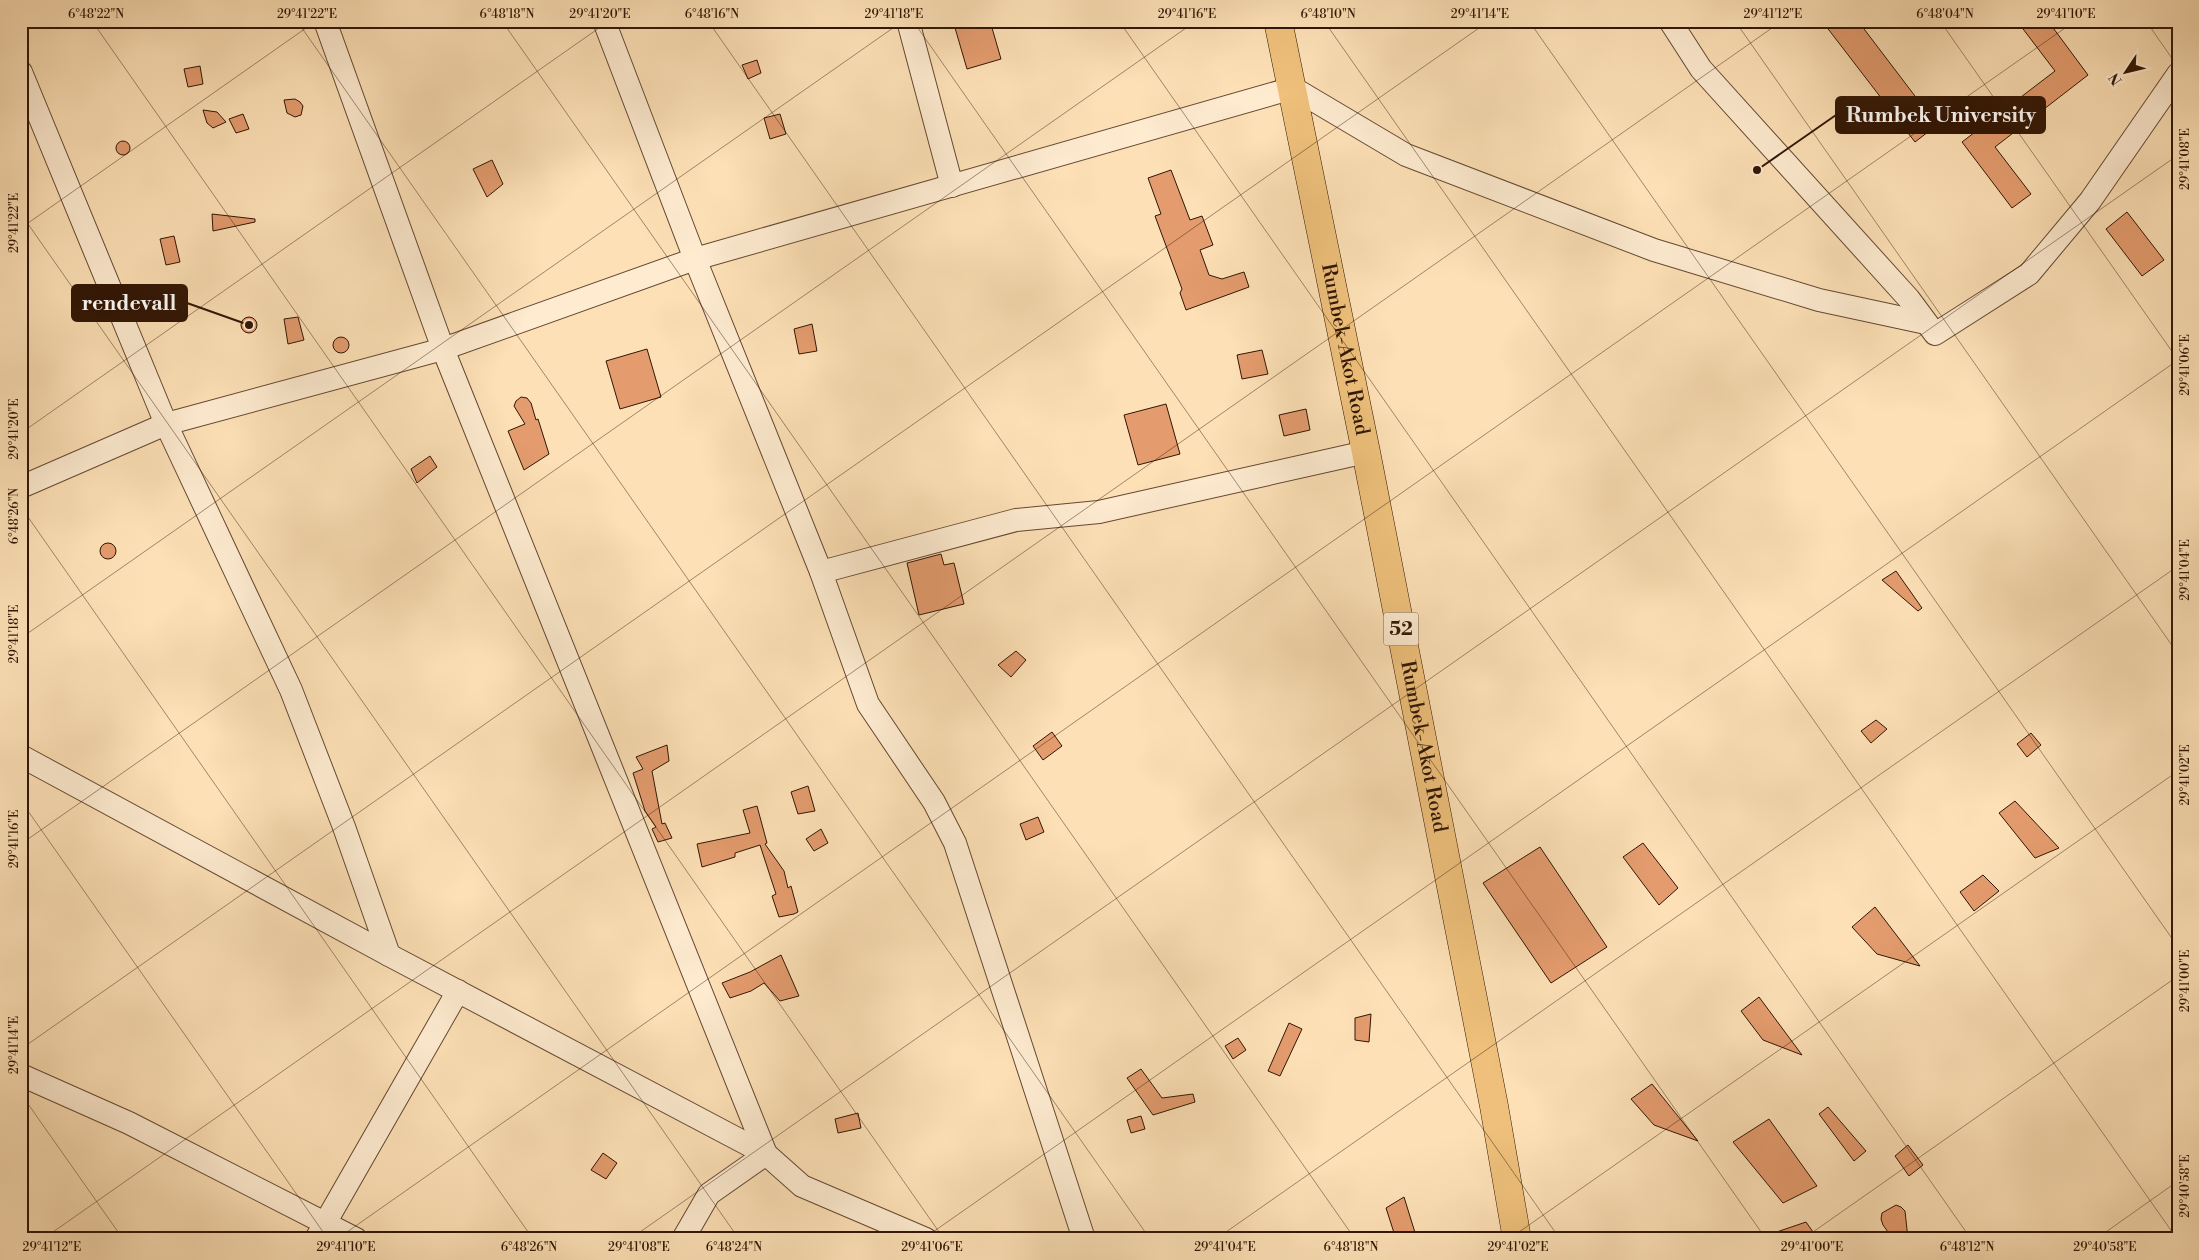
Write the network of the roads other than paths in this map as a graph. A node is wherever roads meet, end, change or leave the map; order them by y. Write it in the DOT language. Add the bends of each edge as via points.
graph roads {
  1 [pos="325,21"];
  2 [pos="604,21"];
  3 [pos="908,21"];
  4 [pos="1278,21"];
  5 [pos="1670,21"];
  6 [pos="21,72"];
  7 [pos="2178,74"];
  8 [pos="1293,88"];
  9 [pos="952,186"];
  10 [pos="695,259"];
  11 [pos="1926,323"];
  12 [pos="443,348"];
  13 [pos="166,424"];
  14 [pos="1366,452"];
  15 [pos="21,487"];
  16 [pos="821,572"];
  17 [pos="21,756"];
  18 [pos="389,955"];
  19 [pos="458,991"];
  20 [pos="21,1075"];
  21 [pos="766,1154"];
  22 [pos="321,1231"];
  23 [pos="356,1239"];
  24 [pos="683,1239"];
  25 [pos="926,1239"];
  26 [pos="1084,1239"];
  27 [pos="1517,1239"];
  1 -- 12 [label="street"];
  2 -- 10 [label="street"];
  3 -- 9 [label="street"];
  4 -- 8 [label="main road, Rumbek-Akot Road / 52"];
  5 -- 11 [label="street" via="1701,68 1909,299"];
  6 -- 13 [label="street"];
  7 -- 11 [label="street" via="2090,202 2029,274 1935,334"];
  8 -- 9 [label="street"];
  8 -- 11 [label="street" via="1406,155 1654,250 1819,300"];
  8 -- 14 [label="main road, Rumbek-Akot Road / 52"];
  9 -- 10 [label="street"];
  10 -- 12 [label="street"];
  10 -- 16 [label="street"];
  12 -- 13 [label="street"];
  12 -- 21 [label="street"];
  13 -- 15 [label="street"];
  13 -- 18 [label="street" via="291,690"];
  14 -- 16 [label="street" via="1099,512 1016,520"];
  14 -- 27 [label="main road, Rumbek-Akot Road / 52"];
  16 -- 26 [label="street" via="868,704 934,802 955,842"];
  17 -- 18 [label="street"];
  18 -- 19 [label="street"];
  19 -- 21 [label="street"];
  19 -- 22 [label="street"];
  20 -- 22 [label="street" via="129,1123"];
  21 -- 24 [label="street" via="709,1194"];
  21 -- 25 [label="street" via="802,1186"];
  22 -- 23 [label="street"];
}
